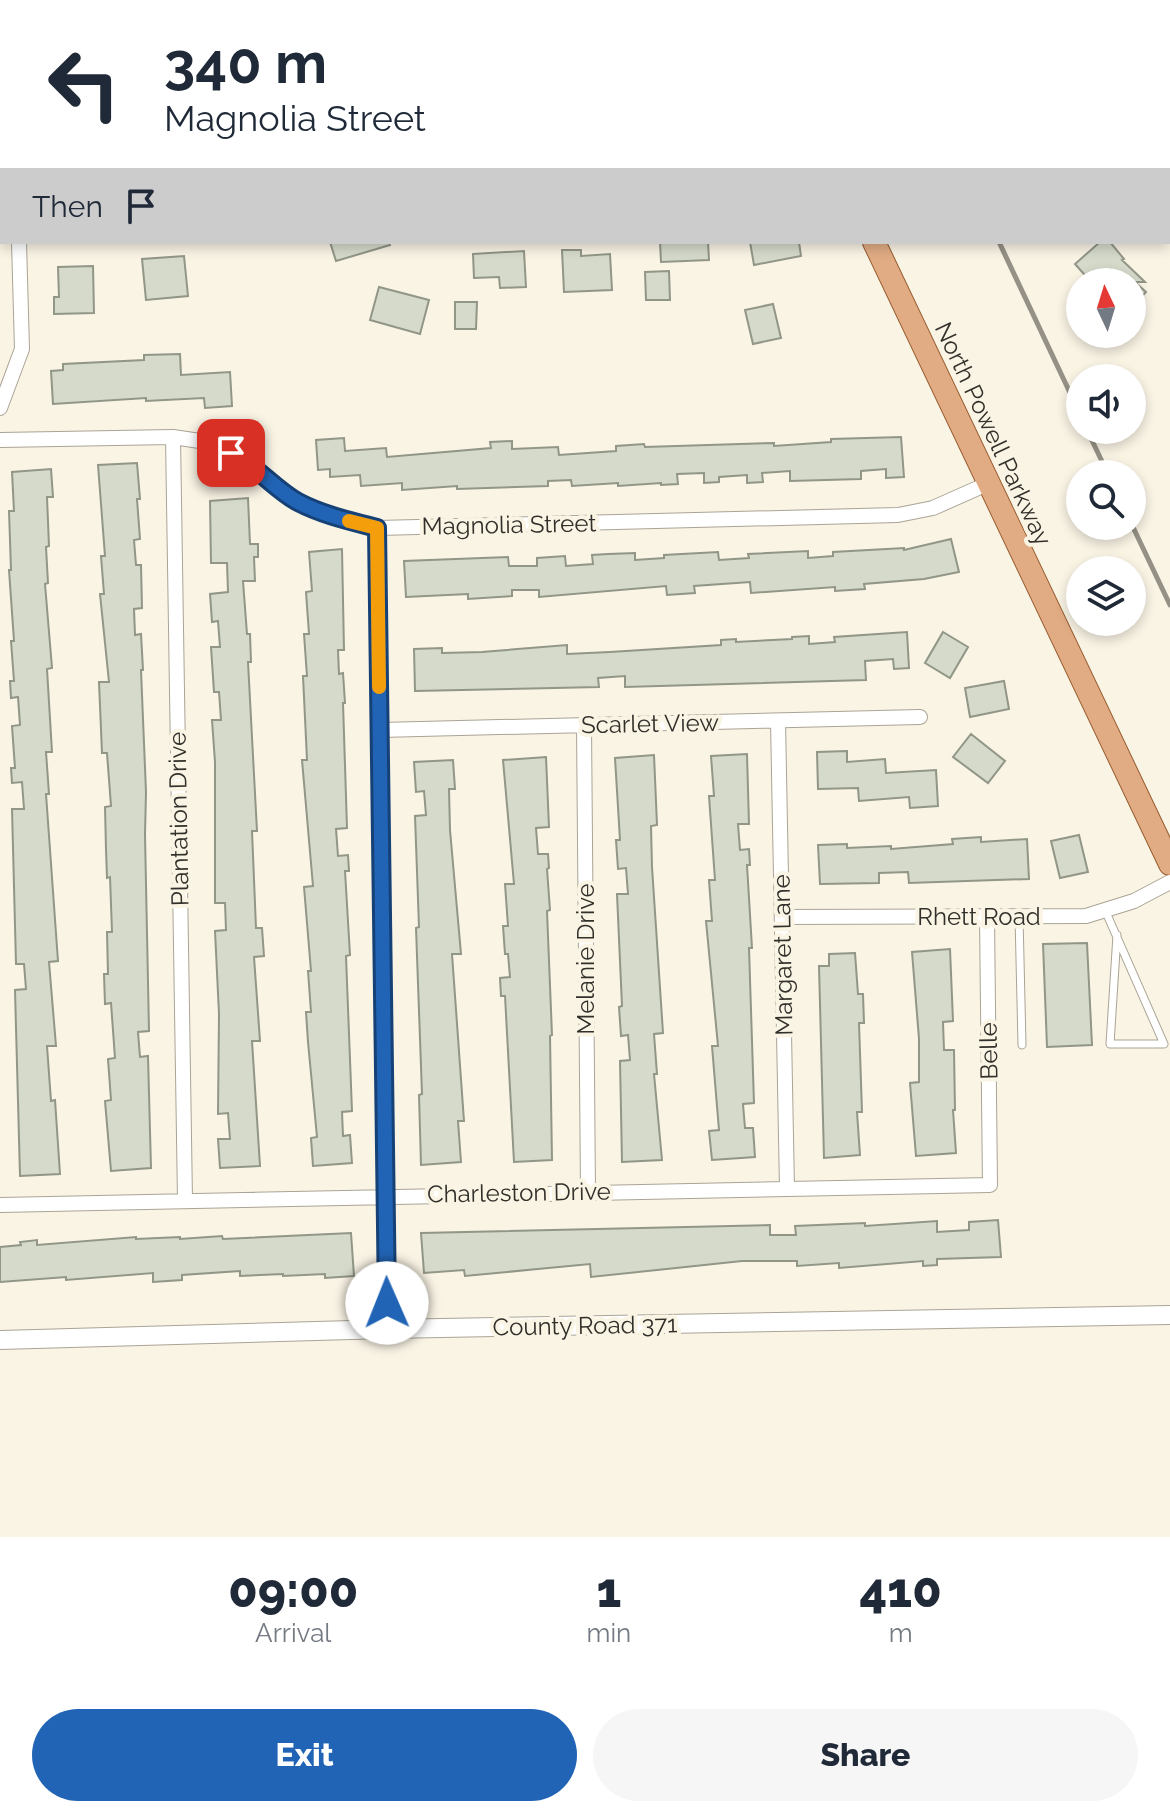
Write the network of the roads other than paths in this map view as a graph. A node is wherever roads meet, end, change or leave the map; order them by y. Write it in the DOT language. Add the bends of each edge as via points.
graph roads {
  1 [pos="19,244"];
  2 [pos="875,244"];
  3 [pos="0,408"];
  4 [pos="173,437"];
  5 [pos="0,440"];
  6 [pos="987,484"];
  7 [pos="377,528"];
  8 [pos="920,717"];
  9 [pos="778,721"];
  10 [pos="584,725"];
  11 [pos="380,730"];
  12 [pos="1170,864"];
  13 [pos="1170,882"];
  14 [pos="1105,910"];
  15 [pos="1019,916"];
  16 [pos="782,917"];
  17 [pos="987,917"];
  18 [pos="1117,935"];
  19 [pos="1022,1045"];
  20 [pos="990,1185"];
  21 [pos="787,1189"];
  22 [pos="588,1192"];
  23 [pos="386,1196"];
  24 [pos="185,1200"];
  25 [pos="0,1205"];
  26 [pos="1170,1315"];
  27 [pos="387,1329"];
  28 [pos="0,1340"];
  1 -- 3 [label="street" via="22,349"];
  2 -- 6 [label="main road, North Powell Parkway"];
  4 -- 5 [label="street, Magnolia Street"];
  4 -- 7 [label="street, Magnolia Street" via="213,443 249,462 296,500"];
  4 -- 24 [label="street, Plantation Drive"];
  6 -- 7 [label="street, Magnolia Street" via="933,508 898,515"];
  6 -- 12 [label="main road, North Powell Parkway"];
  7 -- 11 [label="street"];
  8 -- 9 [label="street, Scarlet View"];
  9 -- 10 [label="street, Scarlet View"];
  9 -- 16 [label="street, Margaret Lane"];
  10 -- 11 [label="street, Scarlet View"];
  10 -- 22 [label="street, Melanie Drive"];
  11 -- 23 [label="street"];
  13 -- 14 [label="street, Rhett Road"];
  14 -- 15 [label="street, Rhett Road" via="1086,916"];
  14 -- 18 [label="lane"];
  15 -- 17 [label="street, Rhett Road"];
  15 -- 19 [label="lane"];
  16 -- 17 [label="street, Rhett Road"];
  16 -- 21 [label="street, Margaret Lane"];
  17 -- 20 [label="street, Belle"];
  18 -- 18 [label="lane" via="1140,990 1164,1044 1110,1044"];
  20 -- 21 [label="street, Charleston Drive"];
  21 -- 22 [label="street, Charleston Drive"];
  22 -- 23 [label="street, Charleston Drive"];
  23 -- 24 [label="street, Charleston Drive"];
  23 -- 27 [label="street"];
  24 -- 25 [label="street, Charleston Drive"];
  26 -- 27 [label="street, County Road 371"];
  27 -- 28 [label="street, County Road 371"];
}
